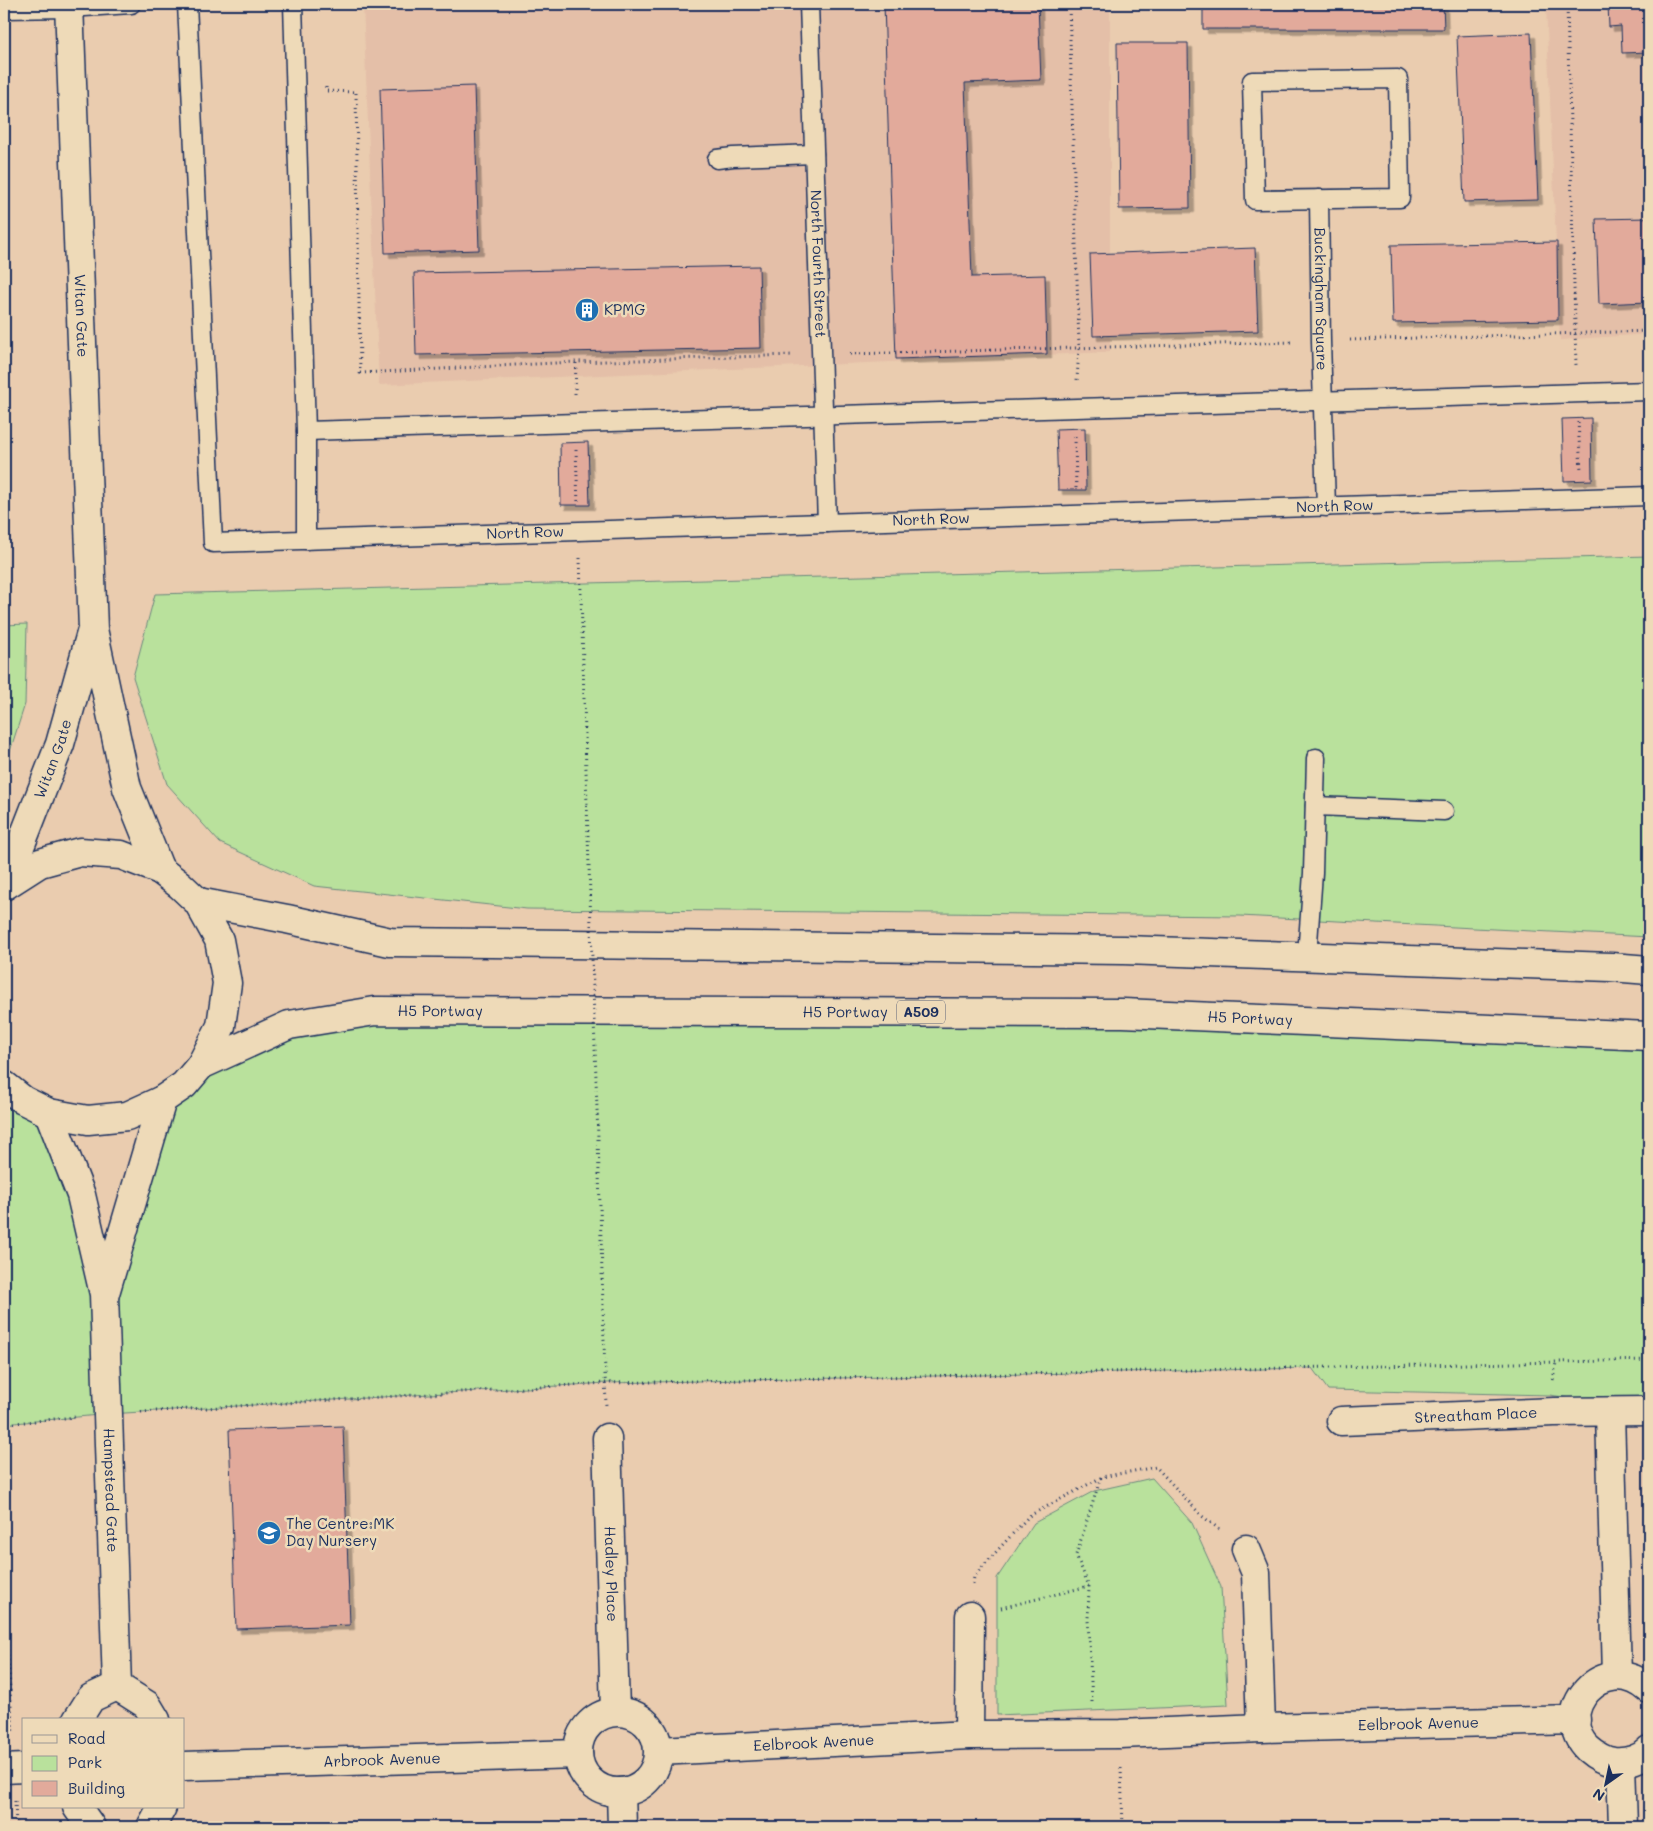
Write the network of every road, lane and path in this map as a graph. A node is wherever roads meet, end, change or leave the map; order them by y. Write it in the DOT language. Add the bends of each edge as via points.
graph roads {
  1 [pos="131,4"];
  2 [pos="187,4"];
  3 [pos="293,4"];
  4 [pos="809,4"];
  5 [pos="1069,4"];
  6 [pos="1567,4"];
  7 [pos="69,6"];
  8 [pos="4,8"];
  9 [pos="814,154"];
  10 [pos="717,159"];
  11 [pos="1319,199"];
  12 [pos="1649,390"];
  13 [pos="1577,393"];
  14 [pos="1323,400"];
  15 [pos="1075,408"];
  16 [pos="823,416"];
  17 [pos="306,431"];
  18 [pos="1649,496"];
  19 [pos="1583,498"];
  20 [pos="1326,507"];
  21 [pos="1076,515"];
  22 [pos="827,523"];
  23 [pos="580,531"];
  24 [pos="306,540"];
  25 [pos="92,629"];
  26 [pos="1316,758"];
  27 [pos="1314,806"];
  28 [pos="1444,811"];
  29 [pos="160,870"];
  30 [pos="4,885"];
  31 [pos="198,902"];
  32 [pos="1307,956"];
  33 [pos="1649,970"];
  34 [pos="1649,1036"];
  35 [pos="201,1065"];
  36 [pos="4,1085"];
  37 [pos="162,1100"];
  38 [pos="49,1113"];
  39 [pos="104,1294"];
  40 [pos="1649,1360"];
  41 [pos="606,1383"];
  42 [pos="1649,1411"];
  43 [pos="1610,1412"];
  44 [pos="109,1414"];
  45 [pos="1341,1421"];
  46 [pos="4,1424"];
  47 [pos="607,1438"];
  48 [pos="1102,1477"];
  49 [pos="1246,1549"];
  50 [pos="1088,1586"];
  51 [pos="4,1600"];
  52 [pos="970,1616"];
  53 [pos="1617,1676"];
  54 [pos="117,1686"];
  55 [pos="1649,1689"];
  56 [pos="615,1711"];
  57 [pos="79,1718"];
  58 [pos="155,1718"];
  59 [pos="1576,1720"];
  60 [pos="1261,1728"];
  61 [pos="1089,1734"];
  62 [pos="1120,1734"];
  63 [pos="969,1735"];
  64 [pos="1649,1750"];
  65 [pos="659,1751"];
  66 [pos="578,1754"];
  67 [pos="1621,1763"];
  68 [pos="185,1766"];
  69 [pos="14,1769"];
  70 [pos="620,1792"];
  71 [pos="77,1808"];
  72 [pos="161,1808"];
  73 [pos="91,1827"];
  74 [pos="151,1827"];
  75 [pos="622,1827"];
  76 [pos="1123,1827"];
  77 [pos="1623,1827"];
  1 -- 7 [label="lane"];
  2 -- 24 [label="lane, North Row" via="212,543"];
  3 -- 17 [label="lane"];
  4 -- 9 [label="lane, North Fourth Street"];
  5 -- 15 [label="path" via="1079,347"];
  6 -- 13 [label="path"];
  7 -- 8 [label="lane"];
  7 -- 25 [label="street, Witan Gate"];
  9 -- 10 [label="lane"];
  9 -- 16 [label="lane, North Fourth Street"];
  11 -- 11 [label="lane" via="1255,200 1252,81 1398,79 1400,198"];
  11 -- 14 [label="lane, Buckingham Square"];
  12 -- 13 [label="lane"];
  13 -- 14 [label="lane"];
  13 -- 19 [label="path"];
  14 -- 15 [label="lane"];
  14 -- 20 [label="lane, Buckingham Square"];
  15 -- 16 [label="lane"];
  15 -- 21 [label="path"];
  16 -- 17 [label="lane"];
  16 -- 22 [label="lane, North Fourth Street"];
  17 -- 24 [label="lane"];
  18 -- 19 [label="lane, North Row"];
  19 -- 20 [label="lane, North Row"];
  20 -- 21 [label="lane, North Row"];
  21 -- 22 [label="lane, North Row"];
  22 -- 23 [label="lane, North Row"];
  23 -- 24 [label="lane, North Row"];
  23 -- 41 [label="path, bridge"];
  25 -- 29 [label="street, Witan Gate" via="127,788"];
  25 -- 30 [label="street, Witan Gate" via="60,744"];
  26 -- 27 [label="lane"];
  27 -- 28 [label="lane"];
  27 -- 32 [label="lane"];
  29 -- 30 [label="street" via="121,855 80,852 40,863"];
  29 -- 31 [label="street"];
  31 -- 32 [label="street" via="390,942 1124,950"];
  31 -- 35 [label="street" via="219,940 227,983 221,1026"];
  32 -- 33 [label="street"];
  34 -- 35 [label="street, H5 Portway / A509" via="1123,1013 376,1011 289,1025"];
  35 -- 37 [label="street" via="184,1085"];
  36 -- 38 [label="street" via="23,1100"];
  37 -- 38 [label="street" via="127,1116 88,1120"];
  37 -- 39 [label="street, Hampstead Gate"];
  38 -- 39 [label="street, Hampstead Gate" via="81,1195"];
  39 -- 44 [label="street, Hampstead Gate"];
  40 -- 41 [label="path"];
  41 -- 44 [label="path"];
  41 -- 47 [label="path"];
  42 -- 43 [label="street, Streatham Place"];
  43 -- 45 [label="street, Streatham Place"];
  43 -- 53 [label="street"];
  44 -- 46 [label="path"];
  44 -- 54 [label="street, Hampstead Gate"];
  47 -- 56 [label="street, Hadley Place"];
  48 -- 49 [label="path" via="1156,1467 1202,1516"];
  48 -- 50 [label="path" via="1076,1556"];
  48 -- 52 [label="path" via="1029,1516 974,1576"];
  49 -- 60 [label="street" via="1256,1573"];
  50 -- 52 [label="path"];
  50 -- 61 [label="path" via="1092,1698"];
  51 -- 69 [label="path"];
  52 -- 63 [label="street"];
  53 -- 55 [label="street" via="1630,1677"];
  53 -- 59 [label="street" via="1592,1685 1577,1707"];
  54 -- 57 [label="street" via="91,1698"];
  54 -- 58 [label="street" via="147,1705"];
  56 -- 65 [label="street" via="640,1717 650,1726 657,1737"];
  56 -- 66 [label="street" via="592,1720 582,1736"];
  59 -- 60 [label="street, Eelbrook Avenue"];
  59 -- 67 [label="street" via="1578,1734 1585,1746 1595,1755"];
  60 -- 62 [label="street, Eelbrook Avenue"];
  61 -- 62 [label="street, Eelbrook Avenue"];
  61 -- 63 [label="street, Eelbrook Avenue"];
  62 -- 76 [label="path"];
  63 -- 65 [label="street, Eelbrook Avenue"];
  64 -- 67 [label="street" via="1634,1760"];
  65 -- 70 [label="street" via="657,1763 644,1784"];
  66 -- 68 [label="street, Arbrook Avenue"];
  66 -- 70 [label="street" via="587,1778 608,1791"];
  67 -- 77 [label="street"];
  70 -- 75 [label="street"];
  71 -- 73 [label="street"];
  72 -- 74 [label="street"];
}
